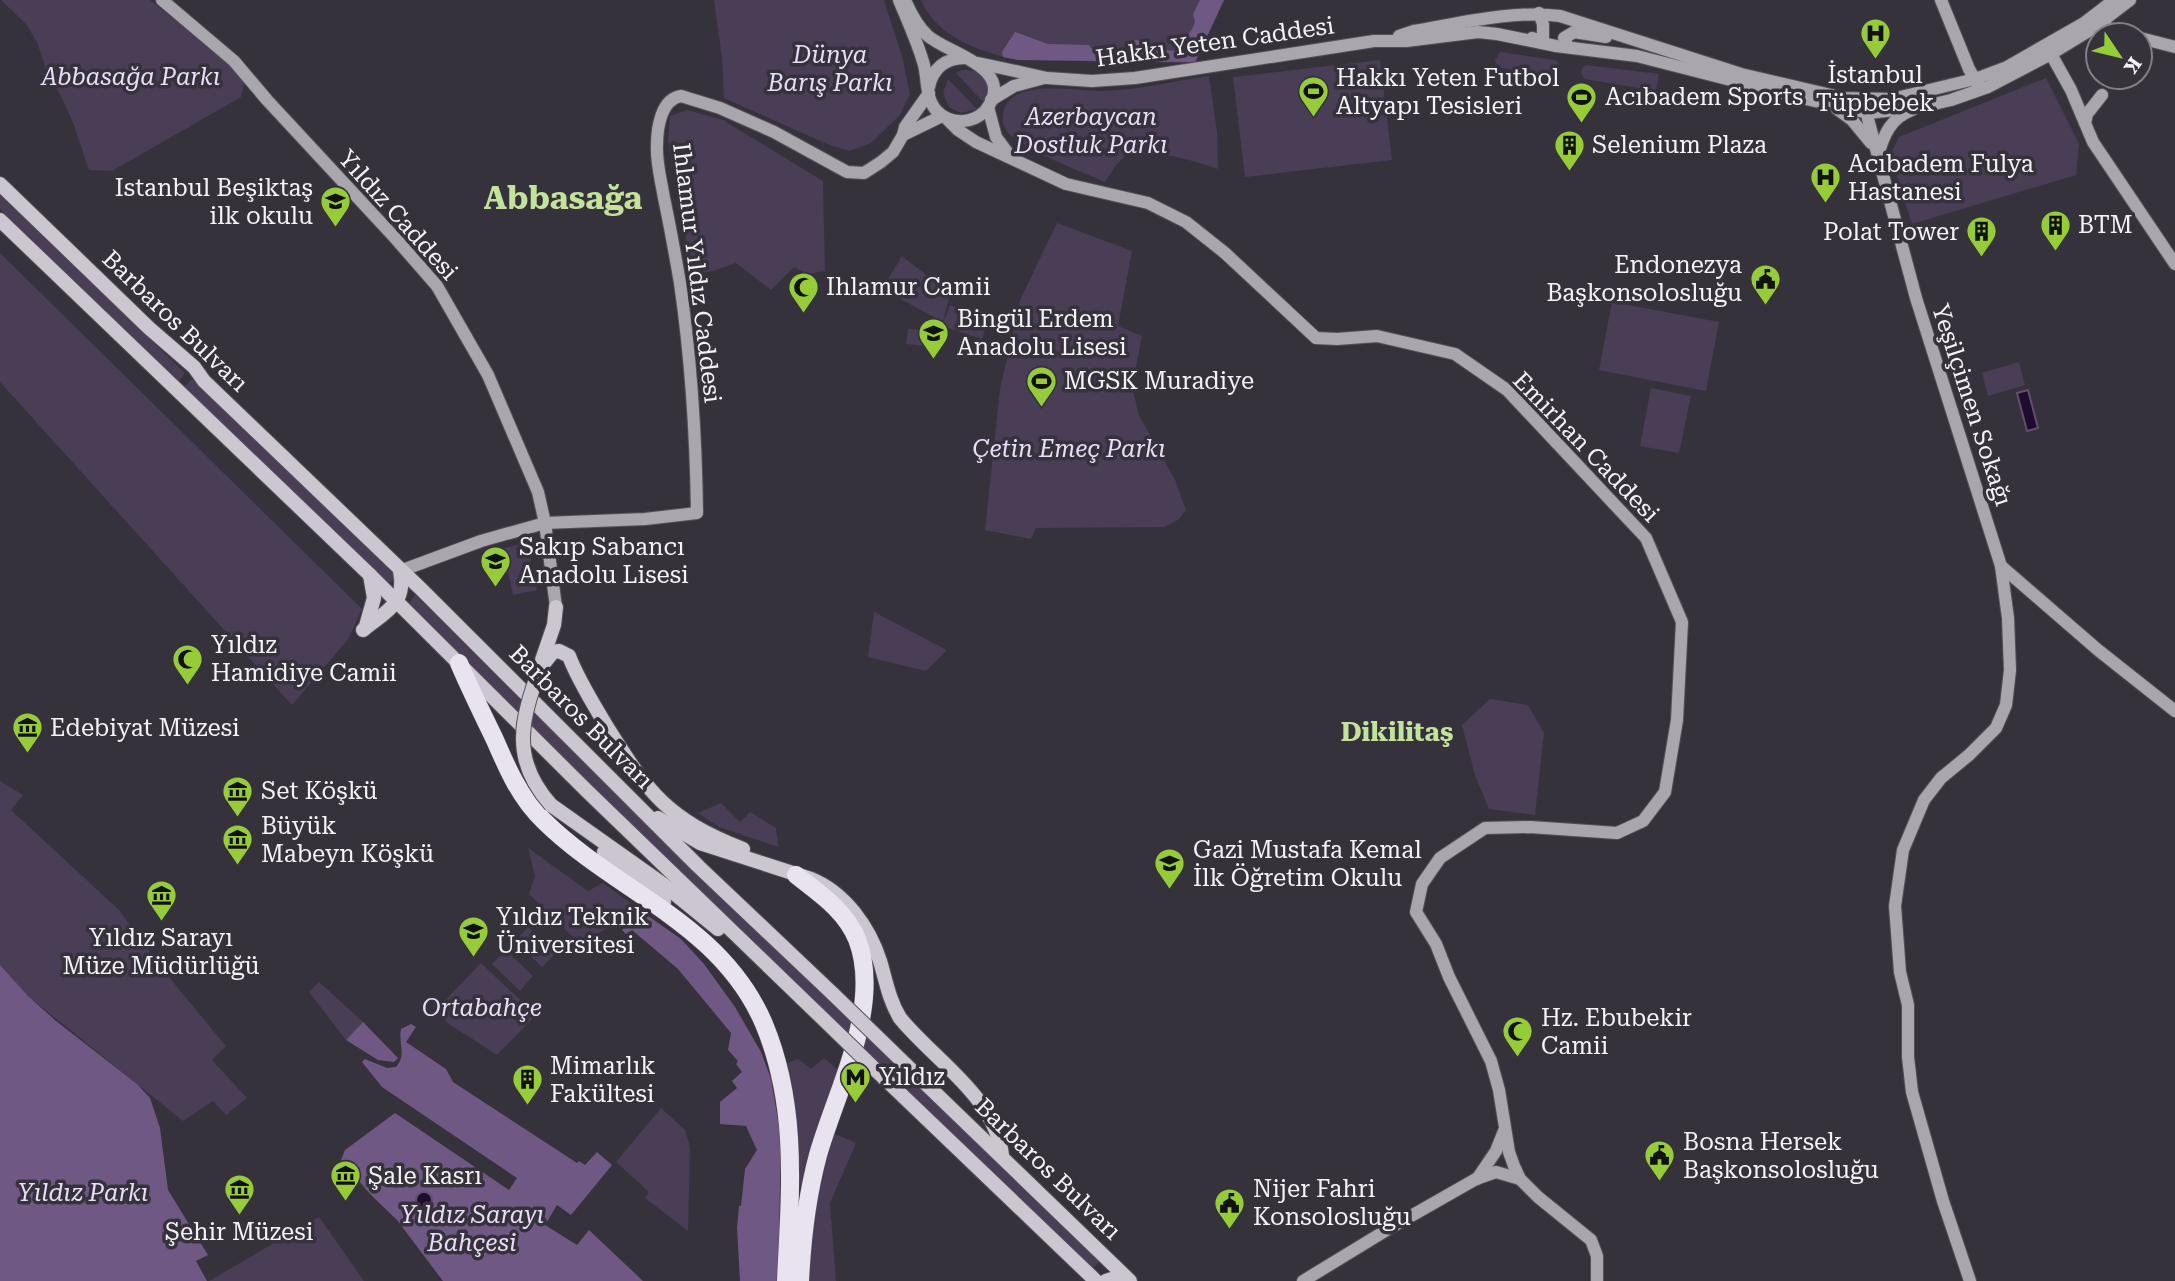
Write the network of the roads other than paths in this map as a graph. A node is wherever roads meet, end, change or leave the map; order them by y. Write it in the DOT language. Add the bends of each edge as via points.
graph roads {
  1 [pos="162,0"];
  2 [pos="900,0"];
  3 [pos="905,0"];
  4 [pos="1941,0"];
  5 [pos="2115,0"];
  6 [pos="2130,0"];
  7 [pos="1539,13"];
  8 [pos="2099,21"];
  9 [pos="2102,21"];
  10 [pos="2084,32"];
  11 [pos="2084,33"];
  12 [pos="1497,34"];
  13 [pos="1634,38"];
  14 [pos="1389,40"];
  15 [pos="2154,43"];
  16 [pos="1568,47"];
  17 [pos="2175,47"];
  18 [pos="2051,54"];
  19 [pos="965,58"];
  20 [pos="978,63"];
  21 [pos="1047,78"];
  22 [pos="1978,84"];
  23 [pos="2071,90"];
  24 [pos="929,91"];
  25 [pos="1858,99"];
  26 [pos="989,104"];
  27 [pos="1830,104"];
  28 [pos="1921,107"];
  29 [pos="1868,113"];
  30 [pos="945,117"];
  31 [pos="2085,123"];
  32 [pos="904,135"];
  33 [pos="1878,155"];
  34 [pos="1010,156"];
  35 [pos="0,184"];
  36 [pos="0,220"];
  37 [pos="2175,264"];
  38 [pos="545,523"];
  39 [pos="2001,566"];
  40 [pos="400,571"];
  41 [pos="369,574"];
  42 [pos="397,603"];
  43 [pos="556,607"];
  44 [pos="459,663"];
  45 [pos="540,668"];
  46 [pos="2175,711"];
  47 [pos="636,804"];
  48 [pos="551,805"];
  49 [pos="777,867"];
  50 [pos="796,875"];
  51 [pos="708,945"];
  52 [pos="753,951"];
  53 [pos="1505,1127"];
  54 [pos="1002,1155"];
  55 [pos="1520,1179"];
  56 [pos="1476,1180"];
  57 [pos="786,1281"];
  58 [pos="800,1281"];
  59 [pos="1096,1281"];
  60 [pos="1106,1281"];
  61 [pos="1116,1281"];
  62 [pos="1130,1281"];
  63 [pos="1303,1281"];
  64 [pos="1597,1281"];
  65 [pos="1970,1281"];
  1 -- 38 [label="street, Yıldız Caddesi" via="234,61 437,286 488,374 538,492"];
  2 -- 24 [label="street"];
  3 -- 19 [label="street" via="928,36"];
  4 -- 22 [label="street"];
  5 -- 8 [label="street, Hakkı Yeten Caddesi"];
  6 -- 9 [label="street, Hakkı Yeten Caddesi"];
  7 -- 12 [label="street" via="1544,32 1539,40"];
  7 -- 13 [label="street, Hakkı Yeten Caddesi"];
  7 -- 14 [label="street, Hakkı Yeten Caddesi" via="1414,31"];
  10 -- 22 [label="street, Hakkı Yeten Caddesi"];
  11 -- 18 [label="street, Hakkı Yeten Caddesi"];
  12 -- 14 [label="street, Hakkı Yeten Caddesi"];
  12 -- 16 [label="street, Hakkı Yeten Caddesi"];
  13 -- 16 [label="street" via="1574,32 1564,38"];
  13 -- 25 [label="street, Hakkı Yeten Caddesi" via="1741,75"];
  14 -- 21 [label="street, Hakkı Yeten Caddesi" via="1135,78"];
  15 -- 17 [label="street"];
  16 -- 27 [label="street, Hakkı Yeten Caddesi" via="1637,56"];
  18 -- 22 [label="street, Hakkı Yeten Caddesi"];
  18 -- 23 [label="street"];
  19 -- 20 [label="street"];
  19 -- 24 [label="street" via="938,67"];
  20 -- 21 [label="street, Hakkı Yeten Caddesi"];
  20 -- 26 [label="street" via="993,86"];
  21 -- 26 [label="street, Hakkı Yeten Caddesi" via="1014,86"];
  22 -- 25 [label="street, Hakkı Yeten Caddesi" via="1892,99"];
  22 -- 28 [label="street, Hakkı Yeten Caddesi" via="1951,100"];
  23 -- 31 [label="street"];
  23 -- 31 [label="street" via="2102,95"];
  24 -- 30 [label="street" via="932,104"];
  24 -- 32 [label="street"];
  25 -- 29 [label="street"];
  26 -- 30 [label="street" via="970,120"];
  26 -- 34 [label="street" via="996,137"];
  27 -- 29 [label="street, Hakkı Yeten Caddesi"];
  27 -- 33 [label="street, Yeşilçimen Sokağı" via="1863,131"];
  28 -- 29 [label="street, Hakkı Yeten Caddesi"];
  28 -- 33 [label="street" via="1900,115 1889,126"];
  29 -- 33 [label="street, Yeşilçimen Sokağı"];
  30 -- 32 [label="street"];
  30 -- 34 [label="street, Emirhan Caddesi" via="970,138"];
  31 -- 37 [label="street" via="2118,182"];
  32 -- 38 [label="street, Ihlamur Yıldız Caddesi" via="881,162 864,173 847,172 720,108 681,96 667,104 659,125 657,161 688,354 697,513"];
  33 -- 39 [label="street, Yeşilçimen Sokağı" via="1916,298"];
  34 -- 53 [label="street, Emirhan Caddesi" via="1066,184 1147,204 1186,222 1316,338 1377,336 1455,354 1507,390 1646,538 1682,622 1677,720 1665,792 1643,821 1617,833 1485,828 1440,858 1422,884 1416,912 1491,1061"];
  35 -- 40 [label="main road, Barbaros Bulvarı"];
  36 -- 41 [label="main road, Barbaros Bulvarı"];
  38 -- 40 [label="street"];
  38 -- 43 [label="street, Yıldız Caddesi"];
  39 -- 46 [label="street"];
  39 -- 65 [label="street, Yeşilçimen Sokağı" via="2010,670 2006,705 1996,728 1941,778 1924,800 1903,850 1895,906 1900,972 1908,1006 1912,1092"];
  40 -- 42 [label="main road"];
  40 -- 47 [label="main road, Barbaros Bulvarı"];
  41 -- 42 [label="main road, Barbaros Bulvarı"];
  41 -- 42 [label="main road" via="374,598 363,630"];
  42 -- 44 [label="main road, Barbaros Bulvarı"];
  43 -- 45 [label="main road"];
  44 -- 51 [label="highway" via="529,806 565,840"];
  44 -- 52 [label="main road, Barbaros Bulvarı"];
  45 -- 48 [label="main road, bridge" via="523,719 523,749 530,775"];
  45 -- 49 [label="main road" via="553,652 565,653 653,794 706,834"];
  47 -- 49 [label="main road" via="700,843"];
  47 -- 54 [label="main road, Barbaros Bulvarı, bridge"];
  48 -- 51 [label="main road" via="686,919"];
  48 -- 52 [label="main road" via="664,885 735,943"];
  49 -- 50 [label="main road"];
  50 -- 54 [label="main road" via="820,883 858,918 874,946 891,1004 912,1033 976,1098 995,1127"];
  50 -- 58 [label="highway" via="840,911 856,938 865,977 856,1042 813,1175"];
  51 -- 57 [label="highway" via="735,976 763,1022 780,1077 792,1184"];
  52 -- 59 [label="main road, Barbaros Bulvarı, bridge"];
  53 -- 55 [label="street, Emirhan Caddesi"];
  53 -- 56 [label="street" via="1496,1151"];
  54 -- 62 [label="main road, Barbaros Bulvarı"];
  55 -- 56 [label="street" via="1496,1172"];
  55 -- 64 [label="street" via="1591,1240 1597,1256"];
  56 -- 63 [label="street"];
  60 -- 61 [label="main road"];
}
